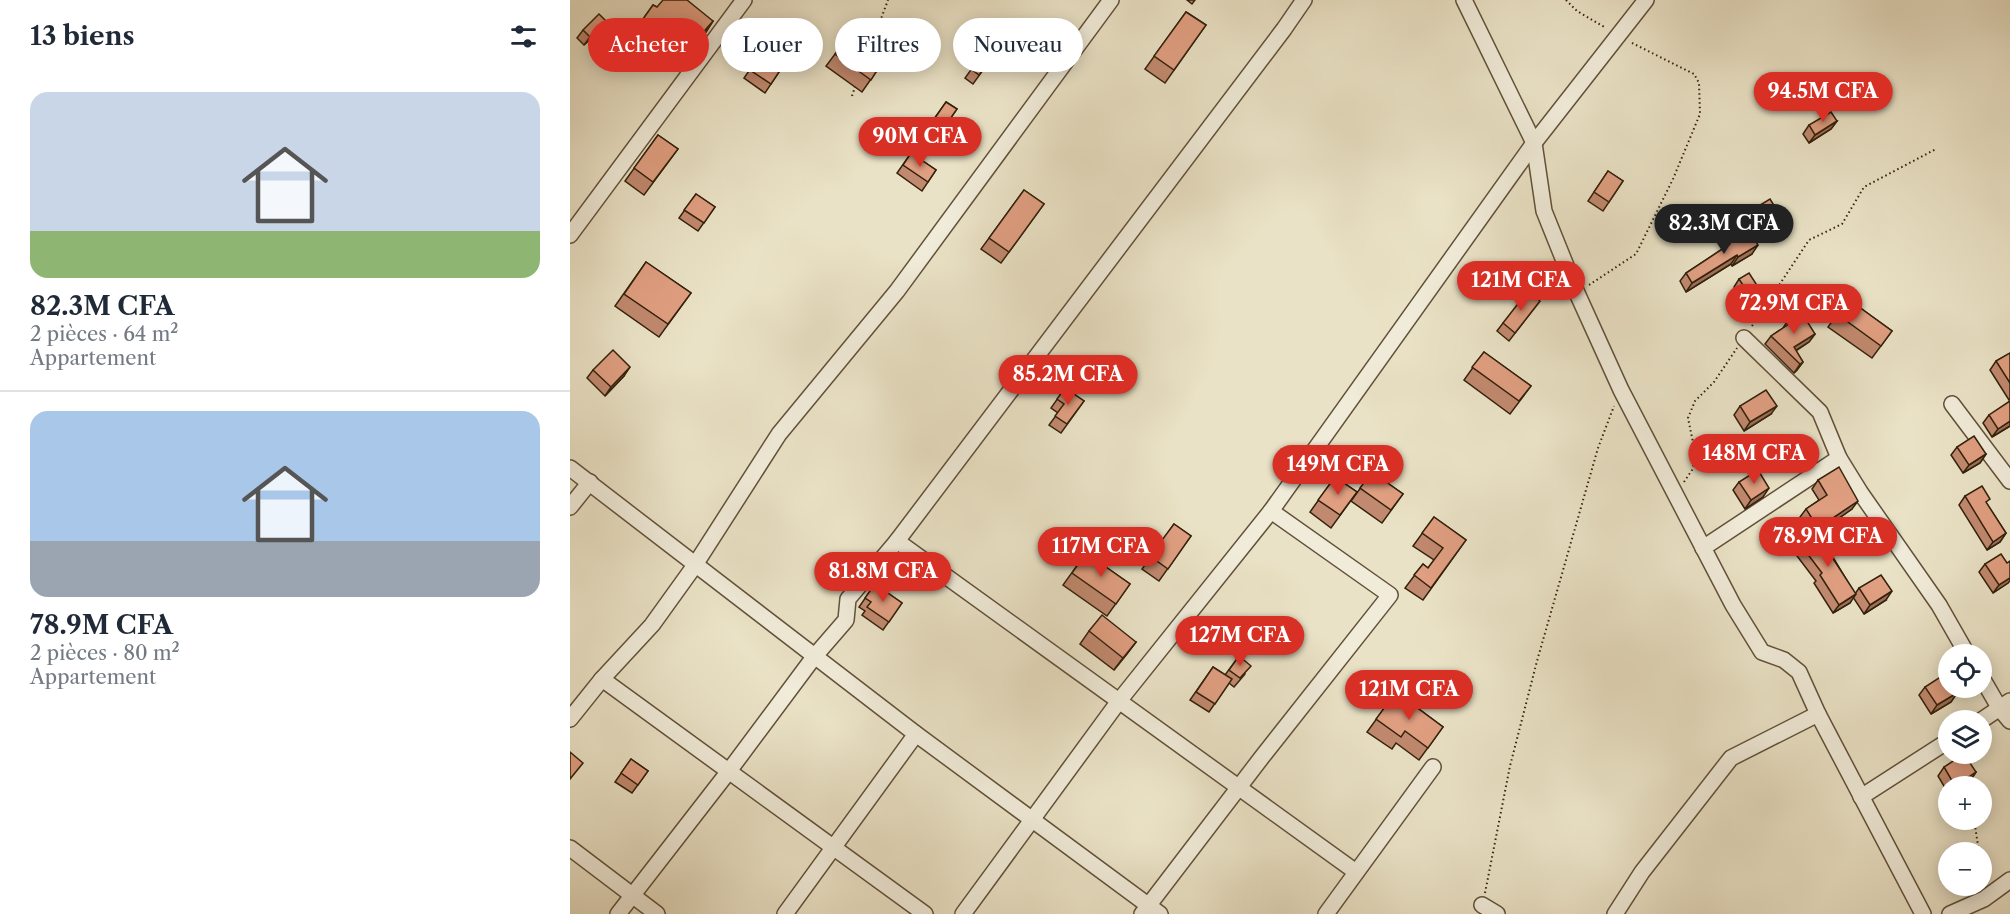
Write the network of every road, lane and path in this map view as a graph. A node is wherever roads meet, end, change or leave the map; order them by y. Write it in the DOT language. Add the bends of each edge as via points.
graph roads {
  1 [pos="744,0"];
  2 [pos="888,0"];
  3 [pos="1111,0"];
  4 [pos="1304,0"];
  5 [pos="1464,0"];
  6 [pos="1566,0"];
  7 [pos="1646,0"];
  8 [pos="1618,36"];
  9 [pos="860,75"];
  10 [pos="856,85"];
  11 [pos="852,96"];
  12 [pos="1534,143"];
  13 [pos="1936,149"];
  14 [pos="570,236"];
  15 [pos="1576,293"];
  16 [pos="1744,338"];
  17 [pos="1621,390"];
  18 [pos="1952,404"];
  19 [pos="1839,458"];
  20 [pos="570,468"];
  21 [pos="2010,481"];
  22 [pos="590,482"];
  23 [pos="1672,491"];
  24 [pos="570,507"];
  25 [pos="1271,511"];
  26 [pos="897,541"];
  27 [pos="1703,548"];
  28 [pos="695,565"];
  29 [pos="1962,644"];
  30 [pos="814,657"];
  31 [pos="602,679"];
  32 [pos="1992,690"];
  33 [pos="1119,701"];
  34 [pos="2005,705"];
  35 [pos="1992,713"];
  36 [pos="1818,714"];
  37 [pos="570,719"];
  38 [pos="2010,721"];
  39 [pos="916,734"];
  40 [pos="1938,747"];
  41 [pos="1433,767"];
  42 [pos="729,771"];
  43 [pos="1239,788"];
  44 [pos="1861,797"];
  45 [pos="1031,819"];
  46 [pos="570,848"];
  47 [pos="834,848"];
  48 [pos="1356,872"];
  49 [pos="2010,880"];
  50 [pos="633,895"];
  51 [pos="1482,905"];
  52 [pos="1150,911"];
  53 [pos="618,914"];
  54 [pos="657,914"];
  55 [pos="785,914"];
  56 [pos="925,914"];
  57 [pos="963,914"];
  58 [pos="1326,914"];
  59 [pos="1497,914"];
  60 [pos="1615,914"];
  61 [pos="1923,914"];
  62 [pos="1950,914"];
  1 -- 14 [label="street"];
  2 -- 9 [label="path"];
  3 -- 28 [label="street" via="897,291 779,434"];
  4 -- 26 [label="street"];
  5 -- 12 [label="street"];
  6 -- 8 [label="path"];
  7 -- 8 [label="street"];
  8 -- 12 [label="street"];
  8 -- 15 [label="path" via="1694,74 1699,83 1700,114 1636,254"];
  10 -- 11 [label="path"];
  12 -- 15 [label="street" via="1544,211"];
  12 -- 25 [label="street"];
  13 -- 16 [label="path" via="1864,187 1842,224 1809,240"];
  15 -- 17 [label="street"];
  16 -- 19 [label="street" via="1820,412"];
  16 -- 23 [label="path" via="1714,382 1695,401 1688,418 1696,457 1692,470"];
  17 -- 23 [label="street"];
  17 -- 51 [label="path" via="1598,448 1537,660 1510,766"];
  18 -- 21 [label="street"];
  19 -- 27 [label="street"];
  19 -- 29 [label="street"];
  20 -- 22 [label="street"];
  22 -- 24 [label="street"];
  22 -- 28 [label="street"];
  23 -- 27 [label="street"];
  25 -- 33 [label="street"];
  25 -- 43 [label="street" via="1390,595"];
  26 -- 30 [label="street" via="848,599 846,620"];
  26 -- 33 [label="street"];
  27 -- 36 [label="street" via="1762,652 1784,660 1799,672"];
  28 -- 30 [label="street"];
  28 -- 31 [label="street" via="652,625"];
  30 -- 39 [label="street"];
  30 -- 42 [label="street"];
  31 -- 37 [label="street"];
  31 -- 42 [label="street"];
  32 -- 34 [label="street"];
  33 -- 43 [label="street"];
  33 -- 45 [label="street"];
  34 -- 35 [label="street"];
  34 -- 38 [label="street"];
  36 -- 44 [label="street"];
  36 -- 60 [label="street" via="1731,758 1642,872"];
  39 -- 45 [label="street"];
  39 -- 47 [label="street"];
  40 -- 44 [label="street"];
  41 -- 48 [label="street"];
  42 -- 47 [label="street"];
  42 -- 50 [label="street"];
  43 -- 48 [label="street"];
  43 -- 52 [label="street"];
  44 -- 61 [label="street"];
  45 -- 52 [label="street"];
  45 -- 57 [label="street"];
  46 -- 50 [label="street"];
  47 -- 55 [label="street"];
  47 -- 56 [label="street"];
  48 -- 58 [label="street"];
  49 -- 62 [label="street" via="1984,899"];
  50 -- 53 [label="street"];
  50 -- 54 [label="street"];
  51 -- 59 [label="street"];
}
